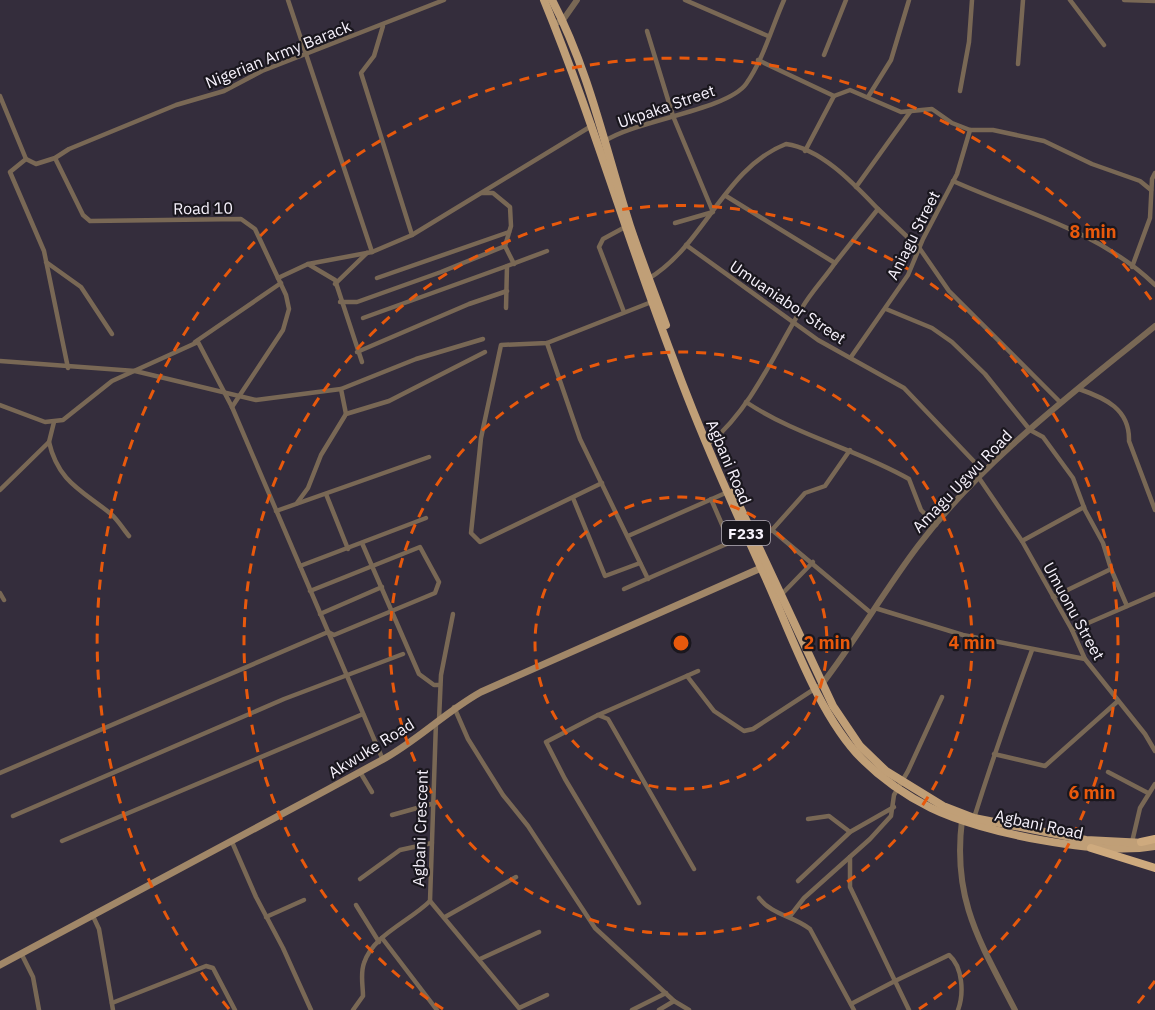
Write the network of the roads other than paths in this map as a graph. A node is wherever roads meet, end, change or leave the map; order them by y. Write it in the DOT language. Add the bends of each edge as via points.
graph roads {
  1 [pos="288,0"];
  2 [pos="425,0"];
  3 [pos="444,0"];
  4 [pos="544,0"];
  5 [pos="552,0"];
  6 [pos="577,0"];
  7 [pos="685,0"];
  8 [pos="784,0"];
  9 [pos="846,0"];
  10 [pos="909,0"];
  11 [pos="972,0"];
  12 [pos="1023,0"];
  13 [pos="1070,0"];
  14 [pos="1124,0"];
  15 [pos="1155,1"];
  16 [pos="429,6"];
  17 [pos="563,20"];
  18 [pos="554,24"];
  19 [pos="383,26"];
  20 [pos="647,31"];
  21 [pos="768,36"];
  22 [pos="1104,45"];
  23 [pos="306,55"];
  24 [pos="825,55"];
  25 [pos="758,60"];
  26 [pos="1017,64"];
  27 [pos="960,91"];
  28 [pos="0,96"];
  29 [pos="834,96"];
  30 [pos="868,97"];
  31 [pos="910,112"];
  32 [pos="673,116"];
  33 [pos="596,124"];
  34 [pos="970,130"];
  35 [pos="605,141"];
  36 [pos="805,151"];
  37 [pos="55,158"];
  38 [pos="26,159"];
  39 [pos="1154,175"];
  40 [pos="953,181"];
  41 [pos="1140,181"];
  42 [pos="856,187"];
  43 [pos="1151,190"];
  44 [pos="482,193"];
  45 [pos="726,196"];
  46 [pos="878,209"];
  47 [pos="713,212"];
  48 [pos="675,222"];
  49 [pos="628,226"];
  50 [pos="509,232"];
  51 [pos="412,235"];
  52 [pos="686,245"];
  53 [pos="505,246"];
  54 [pos="920,249"];
  55 [pos="547,251"];
  56 [pos="370,253"];
  57 [pos="46,262"];
  58 [pos="835,263"];
  59 [pos="308,264"];
  60 [pos="514,264"];
  61 [pos="507,266"];
  62 [pos="1132,267"];
  63 [pos="377,278"];
  64 [pos="279,280"];
  65 [pos="647,280"];
  66 [pos="335,284"];
  67 [pos="1155,285"];
  68 [pos="507,291"];
  69 [pos="340,302"];
  70 [pos="655,302"];
  71 [pos="506,308"];
  72 [pos="886,309"];
  73 [pos="624,312"];
  74 [pos="363,318"];
  75 [pos="794,323"];
  76 [pos="1155,326"];
  77 [pos="112,334"];
  78 [pos="483,339"];
  79 [pos="195,342"];
  80 [pos="547,343"];
  81 [pos="357,352"];
  82 [pos="485,352"];
  83 [pos="851,357"];
  84 [pos="0,362"];
  85 [pos="362,362"];
  86 [pos="68,368"];
  87 [pos="135,371"];
  88 [pos="341,389"];
  89 [pos="1079,389"];
  90 [pos="223,392"];
  91 [pos="238,396"];
  92 [pos="746,402"];
  93 [pos="1061,403"];
  94 [pos="0,405"];
  95 [pos="232,407"];
  96 [pos="346,414"];
  97 [pos="54,422"];
  98 [pos="1030,430"];
  99 [pos="49,442"];
  100 [pos="711,442"];
  101 [pos="850,450"];
  102 [pos="429,457"];
  103 [pos="984,472"];
  104 [pos="979,478"];
  105 [pos="602,483"];
  106 [pos="0,490"];
  107 [pos="730,491"];
  108 [pos="326,494"];
  109 [pos="573,498"];
  110 [pos="711,499"];
  111 [pos="297,503"];
  112 [pos="1084,507"];
  113 [pos="1155,510"];
  114 [pos="276,511"];
  115 [pos="426,518"];
  116 [pos="936,525"];
  117 [pos="772,530"];
  118 [pos="747,535"];
  119 [pos="129,536"];
  120 [pos="628,536"];
  121 [pos="755,540"];
  122 [pos="1022,541"];
  123 [pos="362,543"];
  124 [pos="730,543"];
  125 [pos="348,549"];
  126 [pos="813,562"];
  127 [pos="640,563"];
  128 [pos="370,566"];
  129 [pos="764,567"];
  130 [pos="302,568"];
  131 [pos="1112,570"];
  132 [pos="648,579"];
  133 [pos="382,587"];
  134 [pos="624,589"];
  135 [pos="310,591"];
  136 [pos="0,593"];
  137 [pos="1155,594"];
  138 [pos="781,595"];
  139 [pos="1053,597"];
  140 [pos="4,600"];
  141 [pos="1127,606"];
  142 [pos="393,608"];
  143 [pos="873,611"];
  144 [pos="320,614"];
  145 [pos="453,614"];
  146 [pos="1072,630"];
  147 [pos="328,632"];
  148 [pos="1032,650"];
  149 [pos="404,654"];
  150 [pos="1085,659"];
  151 [pos="698,671"];
  152 [pos="346,675"];
  153 [pos="687,676"];
  154 [pos="440,685"];
  155 [pos="819,687"];
  156 [pos="942,696"];
  157 [pos="1118,701"];
  158 [pos="454,707"];
  159 [pos="363,714"];
  160 [pos="598,715"];
  161 [pos="437,721"];
  162 [pos="1155,751"];
  163 [pos="994,754"];
  164 [pos="382,760"];
  165 [pos="360,772"];
  166 [pos="1108,772"];
  167 [pos="0,773"];
  168 [pos="1155,784"];
  169 [pos="899,785"];
  170 [pos="372,792"];
  171 [pos="1148,794"];
  172 [pos="435,802"];
  173 [pos="894,807"];
  174 [pos="392,814"];
  175 [pos="13,816"];
  176 [pos="962,818"];
  177 [pos="974,818"];
  178 [pos="808,819"];
  179 [pos="850,832"];
  180 [pos="1155,839"];
  181 [pos="62,841"];
  182 [pos="232,842"];
  183 [pos="1136,842"];
  184 [pos="432,843"];
  185 [pos="1155,846"];
  186 [pos="1091,848"];
  187 [pos="850,857"];
  188 [pos="1155,868"];
  189 [pos="694,869"];
  190 [pos="516,877"];
  191 [pos="360,879"];
  192 [pos="798,881"];
  193 [pos="759,898"];
  194 [pos="304,900"];
  195 [pos="430,901"];
  196 [pos="639,903"];
  197 [pos="356,905"];
  198 [pos="92,914"];
  199 [pos="790,916"];
  200 [pos="266,917"];
  201 [pos="445,917"];
  202 [pos="539,932"];
  203 [pos="380,940"];
  204 [pos="21,953"];
  205 [pos="480,959"];
  206 [pos="0,965"];
  207 [pos="895,981"];
  208 [pos="666,993"];
  209 [pos="547,995"];
  210 [pos="674,1001"];
  211 [pos="112,1003"];
  212 [pos="852,1007"];
  213 [pos="520,1009"];
  214 [pos="39,1010"];
  215 [pos="113,1010"];
  216 [pos="235,1010"];
  217 [pos="311,1010"];
  218 [pos="353,1010"];
  219 [pos="437,1010"];
  220 [pos="632,1010"];
  221 [pos="659,1010"];
  222 [pos="689,1010"];
  223 [pos="909,1010"];
  224 [pos="958,1010"];
  225 [pos="1015,1010"];
  1 -- 23 [label="street"];
  2 -- 16 [label="street"];
  3 -- 16 [label="street, Nigerian Army Barack"];
  4 -- 18 [label="main road, Agbani Road / F233"];
  5 -- 17 [label="main road, Agbani Road / F233"];
  6 -- 17 [label="street"];
  7 -- 21 [label="street"];
  8 -- 21 [label="street, Ukpaka Street"];
  9 -- 24 [label="street"];
  10 -- 30 [label="street" via="893,54"];
  11 -- 27 [label="street"];
  12 -- 26 [label="street"];
  13 -- 22 [label="street"];
  14 -- 15 [label="street"];
  16 -- 19 [label="street, Nigerian Army Barack"];
  17 -- 18 [label="street"];
  17 -- 33 [label="main road, Agbani Road / F233"];
  18 -- 33 [label="main road, Agbani Road / F233"];
  19 -- 23 [label="street, Nigerian Army Barack"];
  19 -- 51 [label="street" via="374,56 361,73"];
  20 -- 32 [label="street"];
  21 -- 25 [label="street, Ukpaka Street"];
  23 -- 37 [label="street, Nigerian Army Barack" via="262,71 224,92 126,125"];
  23 -- 56 [label="street"];
  25 -- 29 [label="street"];
  25 -- 32 [label="street, Ukpaka Street" via="746,85 736,93"];
  28 -- 38 [label="street"];
  29 -- 30 [label="street" via="850,90"];
  29 -- 36 [label="street"];
  30 -- 31 [label="street" via="901,112"];
  31 -- 34 [label="street" via="932,109"];
  31 -- 42 [label="street"];
  32 -- 35 [label="street, Ukpaka Street" via="634,127"];
  32 -- 47 [label="street"];
  33 -- 35 [label="main road, Agbani Road / F233"];
  33 -- 44 [label="street"];
  33 -- 49 [label="main road, Agbani Road / F233"];
  34 -- 40 [label="street, Aniagu Street"];
  34 -- 41 [label="street" via="993,130 1044,141"];
  35 -- 49 [label="main road, Agbani Road / F233"];
  36 -- 42 [label="street"];
  36 -- 45 [label="street" via="786,144 751,167"];
  37 -- 38 [label="street" via="36,164"];
  37 -- 64 [label="street, Road 10" via="83,215 90,221 241,219 255,229"];
  38 -- 57 [label="street" via="10,172"];
  39 -- 41 [label="street"];
  39 -- 43 [label="street"];
  40 -- 54 [label="street, Aniagu Street"];
  40 -- 62 [label="street, Aniagu Street" via="1061,224"];
  41 -- 43 [label="street"];
  42 -- 46 [label="street"];
  43 -- 62 [label="street" via="1150,218"];
  44 -- 50 [label="street" via="493,193 510,207"];
  44 -- 51 [label="street"];
  45 -- 47 [label="street"];
  45 -- 58 [label="street"];
  46 -- 54 [label="street"];
  46 -- 58 [label="street"];
  47 -- 48 [label="street"];
  47 -- 52 [label="street"];
  49 -- 65 [label="main road, Agbani Road / F233"];
  49 -- 73 [label="street" via="603,239 600,247"];
  50 -- 53 [label="street"];
  50 -- 63 [label="street"];
  51 -- 56 [label="street"];
  52 -- 65 [label="street"];
  52 -- 75 [label="street, Umuaniabor Street"];
  53 -- 60 [label="street"];
  53 -- 69 [label="street" via="357,302"];
  54 -- 72 [label="street, Aniagu Street"];
  54 -- 93 [label="street" via="949,291"];
  55 -- 60 [label="street"];
  56 -- 59 [label="street"];
  56 -- 66 [label="street"];
  57 -- 77 [label="street" via="81,287"];
  57 -- 86 [label="street"];
  58 -- 75 [label="street"];
  59 -- 64 [label="street"];
  59 -- 66 [label="street" via="332,277"];
  60 -- 61 [label="street"];
  61 -- 68 [label="street"];
  61 -- 74 [label="street"];
  62 -- 67 [label="street, Aniagu Street"];
  64 -- 79 [label="street"];
  64 -- 91 [label="street, Road 10" via="289,303 286,323"];
  65 -- 70 [label="main road, Agbani Road / F233"];
  66 -- 69 [label="street"];
  68 -- 71 [label="street"];
  68 -- 81 [label="street"];
  69 -- 81 [label="street"];
  70 -- 73 [label="street"];
  70 -- 100 [label="main road, Agbani Road / F233"];
  70 -- 107 [label="main road, Agbani Road / F233" via="689,401"];
  72 -- 83 [label="street, Aniagu Street"];
  72 -- 98 [label="street" via="932,328 957,346 986,374"];
  73 -- 80 [label="street"];
  75 -- 83 [label="street, Umuaniabor Street"];
  75 -- 92 [label="street"];
  76 -- 89 [label="street, Amagu Ugwu Road"];
  78 -- 88 [label="street" via="416,359"];
  79 -- 87 [label="street"];
  79 -- 90 [label="street"];
  80 -- 105 [label="street" via="580,439"];
  80 -- 109 [label="street" via="504,344 500,348 481,438 471,533 480,542"];
  81 -- 85 [label="street"];
  82 -- 96 [label="street" via="389,401"];
  83 -- 103 [label="street, Umuaniabor Street" via="912,394"];
  84 -- 86 [label="street"];
  86 -- 87 [label="street"];
  87 -- 90 [label="street"];
  87 -- 97 [label="street" via="112,381 63,420"];
  88 -- 91 [label="street" via="256,400"];
  88 -- 96 [label="street"];
  89 -- 93 [label="street, Amagu Ugwu Road"];
  89 -- 113 [label="street" via="1113,404 1123,415 1128,441"];
  90 -- 91 [label="street"];
  90 -- 95 [label="street"];
  91 -- 95 [label="street, Road 10"];
  92 -- 100 [label="street" via="726,430"];
  92 -- 101 [label="street" via="774,420"];
  93 -- 98 [label="street, Amagu Ugwu Road"];
  94 -- 97 [label="street" via="36,420"];
  95 -- 114 [label="street"];
  96 -- 111 [label="street"];
  97 -- 99 [label="street"];
  98 -- 103 [label="street, Amagu Ugwu Road"];
  98 -- 112 [label="street" via="1039,433 1073,478"];
  99 -- 106 [label="street"];
  99 -- 119 [label="street" via="56,465 75,490 113,516"];
  100 -- 107 [label="main road, Agbani Road / F233"];
  101 -- 116 [label="street" via="909,479 921,510"];
  101 -- 117 [label="street" via="825,486 806,493"];
  102 -- 108 [label="street"];
  103 -- 104 [label="street, Amagu Ugwu Road"];
  104 -- 116 [label="street, Amagu Ugwu Road"];
  104 -- 122 [label="street, Umuonu Street"];
  105 -- 109 [label="street"];
  105 -- 120 [label="street"];
  107 -- 110 [label="street"];
  107 -- 118 [label="main road, Agbani Road / F233"];
  107 -- 121 [label="main road, Agbani Road / F233"];
  108 -- 111 [label="street"];
  108 -- 125 [label="street"];
  109 -- 127 [label="street" via="606,576"];
  110 -- 120 [label="street"];
  110 -- 124 [label="street"];
  111 -- 114 [label="street"];
  112 -- 122 [label="street"];
  112 -- 131 [label="street"];
  114 -- 130 [label="street"];
  115 -- 123 [label="street"];
  116 -- 143 [label="street, Amagu Ugwu Road"];
  117 -- 121 [label="street"];
  117 -- 126 [label="street"];
  118 -- 124 [label="street"];
  118 -- 129 [label="main road, Agbani Road / F233"];
  120 -- 127 [label="street"];
  121 -- 129 [label="main road, Agbani Road / F233"];
  122 -- 139 [label="street, Umuonu Street"];
  123 -- 125 [label="street"];
  123 -- 128 [label="street"];
  124 -- 132 [label="street"];
  125 -- 130 [label="street"];
  126 -- 138 [label="street"];
  126 -- 143 [label="street" via="843,592"];
  127 -- 132 [label="street"];
  128 -- 133 [label="street"];
  128 -- 135 [label="street"];
  128 -- 142 [label="street" via="420,547 424,549 439,582 435,593"];
  129 -- 138 [label="main road, Agbani Road / F233"];
  129 -- 155 [label="main road, Agbani Road / F233"];
  129 -- 158 [label="main road, Akwuke Road"];
  130 -- 135 [label="street"];
  131 -- 139 [label="street"];
  131 -- 141 [label="street"];
  132 -- 134 [label="street"];
  133 -- 142 [label="street"];
  133 -- 144 [label="street"];
  135 -- 144 [label="street"];
  136 -- 140 [label="street"];
  137 -- 141 [label="street"];
  138 -- 155 [label="main road, Agbani Road / F233"];
  139 -- 146 [label="street, Umuonu Street"];
  141 -- 146 [label="street"];
  142 -- 147 [label="street" via="334,634"];
  142 -- 154 [label="street" via="419,674 434,686"];
  143 -- 148 [label="street"];
  143 -- 155 [label="street, Amagu Ugwu Road"];
  144 -- 147 [label="street"];
  145 -- 154 [label="street, Agbani Crescent"];
  146 -- 150 [label="street, Umuonu Street"];
  147 -- 152 [label="street"];
  147 -- 167 [label="street"];
  148 -- 150 [label="street"];
  148 -- 163 [label="street"];
  149 -- 152 [label="street"];
  150 -- 157 [label="street, Umuonu Street"];
  151 -- 153 [label="street"];
  152 -- 159 [label="street"];
  152 -- 175 [label="street"];
  153 -- 155 [label="street" via="714,711 744,731"];
  153 -- 160 [label="street"];
  154 -- 161 [label="street, Agbani Crescent"];
  155 -- 169 [label="main road, Agbani Road / F233" via="852,747"];
  156 -- 169 [label="street"];
  157 -- 162 [label="street, Umuonu Street"];
  157 -- 163 [label="street" via="1046,766"];
  158 -- 161 [label="main road, Akwuke Road"];
  158 -- 208 [label="street" via="468,739 503,795 528,826 583,912 600,933"];
  159 -- 164 [label="street"];
  159 -- 181 [label="street"];
  160 -- 189 [label="street" via="608,719"];
  160 -- 196 [label="street" via="546,742"];
  161 -- 164 [label="main road, Akwuke Road"];
  161 -- 172 [label="street, Agbani Crescent"];
  163 -- 177 [label="street"];
  164 -- 165 [label="main road, Akwuke Road"];
  165 -- 170 [label="street"];
  165 -- 182 [label="main road, Akwuke Road"];
  166 -- 171 [label="street"];
  168 -- 171 [label="street"];
  169 -- 173 [label="street" via="893,797"];
  169 -- 176 [label="main road, Agbani Road / F233" via="932,809"];
  171 -- 183 [label="street" via="1136,819"];
  172 -- 174 [label="street"];
  172 -- 184 [label="street, Agbani Crescent"];
  173 -- 179 [label="street"];
  173 -- 187 [label="street" via="887,820"];
  176 -- 177 [label="main road, Agbani Road / F233"];
  176 -- 186 [label="main road, Agbani Road / F233"];
  176 -- 225 [label="street" via="958,854 963,894 985,954"];
  177 -- 183 [label="main road, Agbani Road / F233" via="1086,840"];
  178 -- 179 [label="street" via="829,816"];
  179 -- 192 [label="street"];
  180 -- 183 [label="highway"];
  182 -- 198 [label="main road, Akwuke Road"];
  182 -- 200 [label="street"];
  183 -- 185 [label="main road, Agbani Road / F233"];
  184 -- 191 [label="street" via="400,850"];
  184 -- 195 [label="street, Agbani Crescent"];
  185 -- 186 [label="main road, Agbani Road / F233"];
  186 -- 188 [label="highway"];
  187 -- 199 [label="street" via="804,898"];
  187 -- 207 [label="street" via="850,887"];
  190 -- 201 [label="street"];
  193 -- 199 [label="street" via="770,909"];
  194 -- 200 [label="street"];
  195 -- 201 [label="street"];
  195 -- 203 [label="street, Agbani Crescent"];
  197 -- 203 [label="street"];
  198 -- 204 [label="main road, Akwuke Road"];
  198 -- 211 [label="street" via="99,928"];
  199 -- 212 [label="street" via="814,935"];
  200 -- 217 [label="street"];
  201 -- 205 [label="street"];
  202 -- 205 [label="street"];
  203 -- 218 [label="street, Agbani Crescent" via="364,963 363,996"];
  203 -- 219 [label="street"];
  204 -- 206 [label="main road, Akwuke Road"];
  204 -- 214 [label="street" via="33,977"];
  205 -- 213 [label="street"];
  207 -- 212 [label="street"];
  207 -- 223 [label="street"];
  207 -- 224 [label="street" via="949,955 960,967 962,999"];
  208 -- 210 [label="street"];
  208 -- 220 [label="street"];
  209 -- 213 [label="street"];
  210 -- 221 [label="street"];
  210 -- 222 [label="street"];
  211 -- 215 [label="street"];
  211 -- 216 [label="street" via="202,966 213,968"];
}
